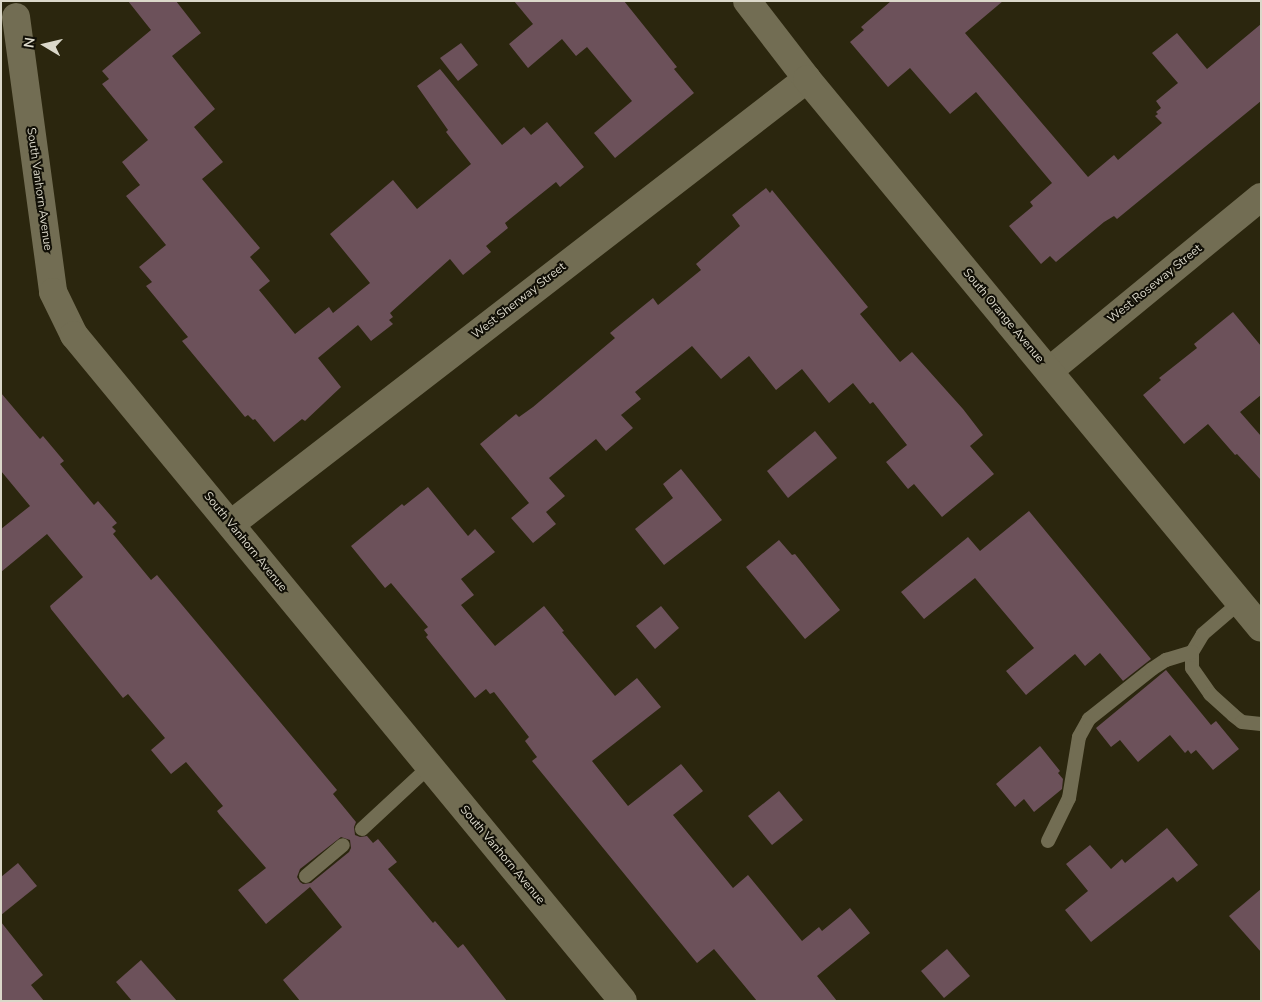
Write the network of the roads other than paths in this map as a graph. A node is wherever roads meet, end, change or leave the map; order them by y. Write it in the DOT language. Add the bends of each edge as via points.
graph roads {
  1 [pos="751,3"];
  2 [pos="16,16"];
  3 [pos="807,79"];
  4 [pos="1261,197"];
  5 [pos="1049,371"];
  6 [pos="231,524"];
  7 [pos="1239,603"];
  8 [pos="1261,628"];
  9 [pos="1192,652"];
  10 [pos="1261,724"];
  11 [pos="429,767"];
  12 [pos="362,829"];
  13 [pos="1048,841"];
  14 [pos="343,845"];
  15 [pos="306,876"];
  16 [pos="622,1001"];
  1 -- 3 [label="street, South Orange Avenue"];
  2 -- 6 [label="street, South Vanhorn Avenue" via="53,292 74,335"];
  3 -- 5 [label="street, South Orange Avenue"];
  3 -- 6 [label="street, West Sherway Street"];
  4 -- 5 [label="street, West Roseway Street"];
  5 -- 7 [label="street, South Orange Avenue"];
  6 -- 11 [label="street, South Vanhorn Avenue"];
  7 -- 8 [label="street, South Orange Avenue"];
  7 -- 9 [label="lane" via="1203,634"];
  9 -- 10 [label="lane" via="1192,668 1210,694 1242,722"];
  9 -- 13 [label="lane" via="1166,660 1152,669 1090,719 1079,737 1068,798"];
  11 -- 12 [label="lane"];
  11 -- 16 [label="street, South Vanhorn Avenue"];
  14 -- 15 [label="lane"];
}
